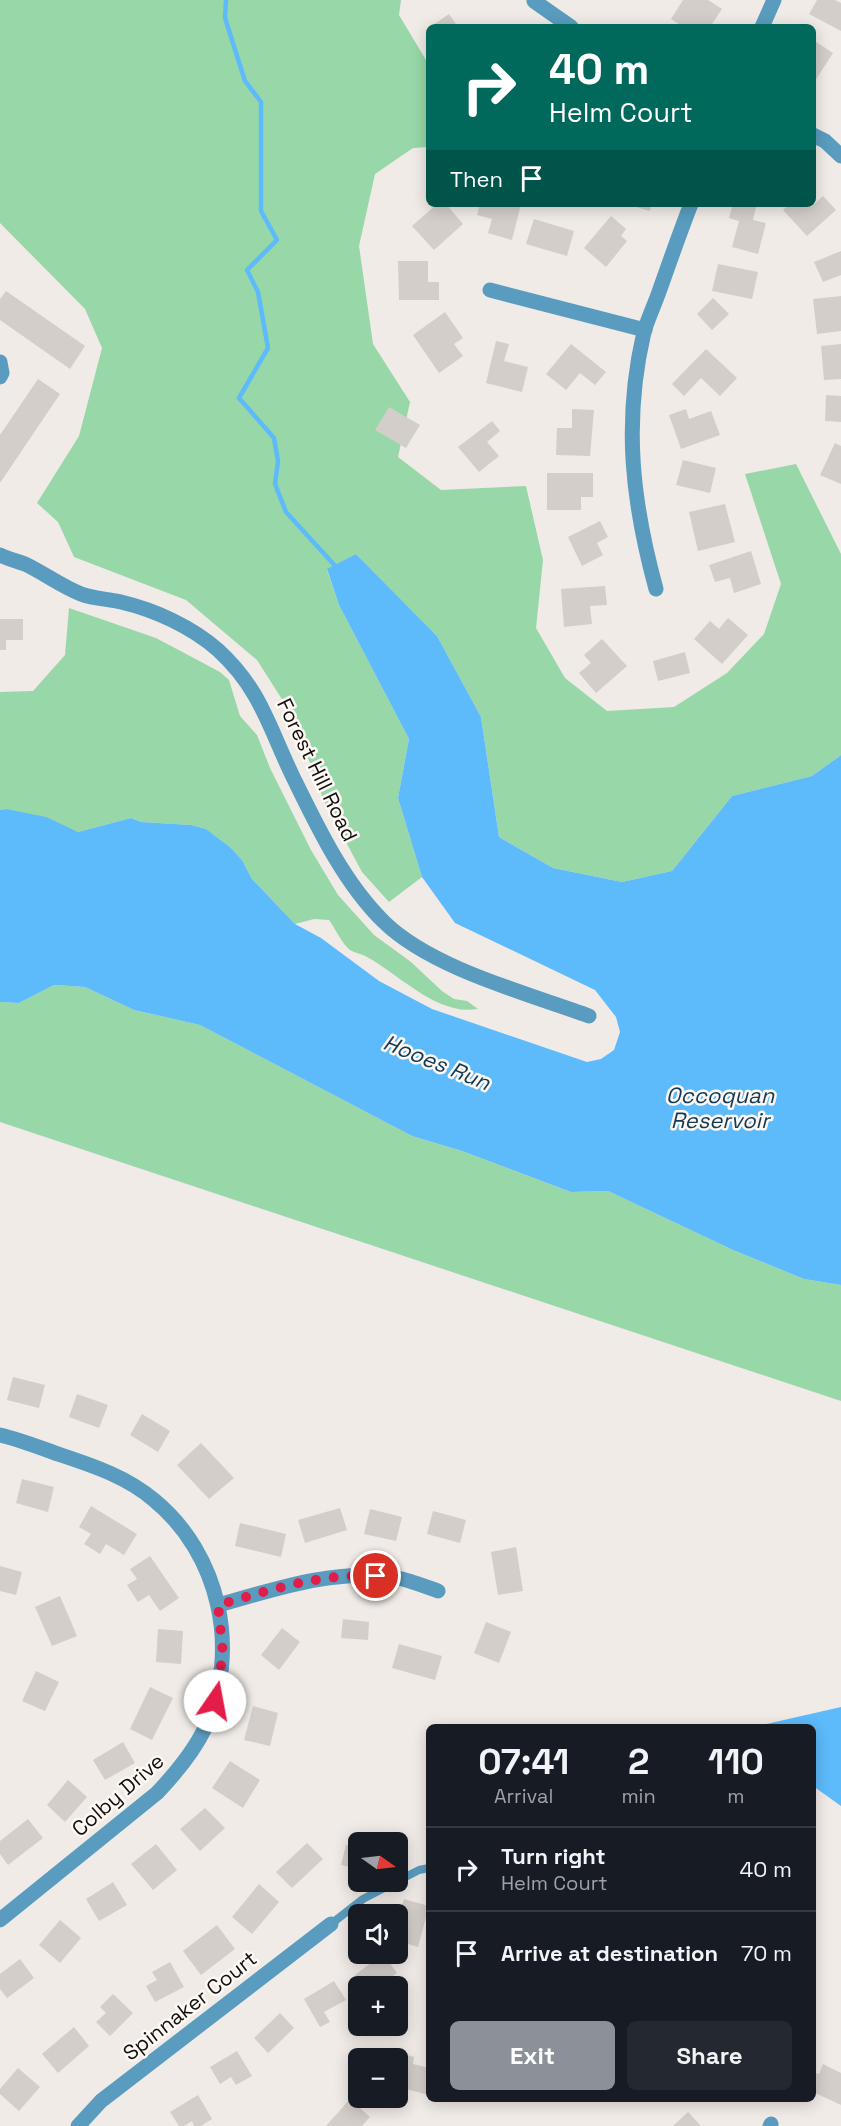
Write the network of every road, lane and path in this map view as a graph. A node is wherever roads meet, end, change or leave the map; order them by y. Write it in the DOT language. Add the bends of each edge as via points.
graph roads {
  1 [pos="774,0"];
  2 [pos="534,1"];
  3 [pos="567,24"];
  4 [pos="763,24"];
  5 [pos="816,136"];
  6 [pos="841,156"];
  7 [pos="690,207"];
  8 [pos="490,291"];
  9 [pos="645,330"];
  10 [pos="0,362"];
  11 [pos="0,377"];
  12 [pos="0,555"];
  13 [pos="656,589"];
  14 [pos="589,1016"];
  15 [pos="0,1435"];
  16 [pos="438,1591"];
  17 [pos="218,1605"];
  18 [pos="426,1869"];
  19 [pos="0,1920"];
  20 [pos="331,1924"];
  21 [pos="78,2126"];
  1 -- 4 [label="street"];
  2 -- 3 [label="street"];
  5 -- 6 [label="street"];
  7 -- 9 [label="street"];
  8 -- 9 [label="street"];
  9 -- 13 [label="street" via="633,404 632,455 639,517"];
  10 -- 11 [label="street"];
  12 -- 14 [label="street, Forest Hill Road" via="83,595 154,613 216,648 254,691 318,828 349,879 385,923 436,958"];
  15 -- 17 [label="street, Colby Drive" via="111,1472 155,1500 190,1540"];
  16 -- 17 [label="street" via="395,1577 357,1575 327,1577"];
  17 -- 19 [label="street, Colby Drive" via="223,1654 220,1681 205,1727 192,1751 157,1794"];
  18 -- 20 [label="lane" via="363,1899"];
  20 -- 21 [label="street, Spinnaker Court" via="101,2101"];
}
